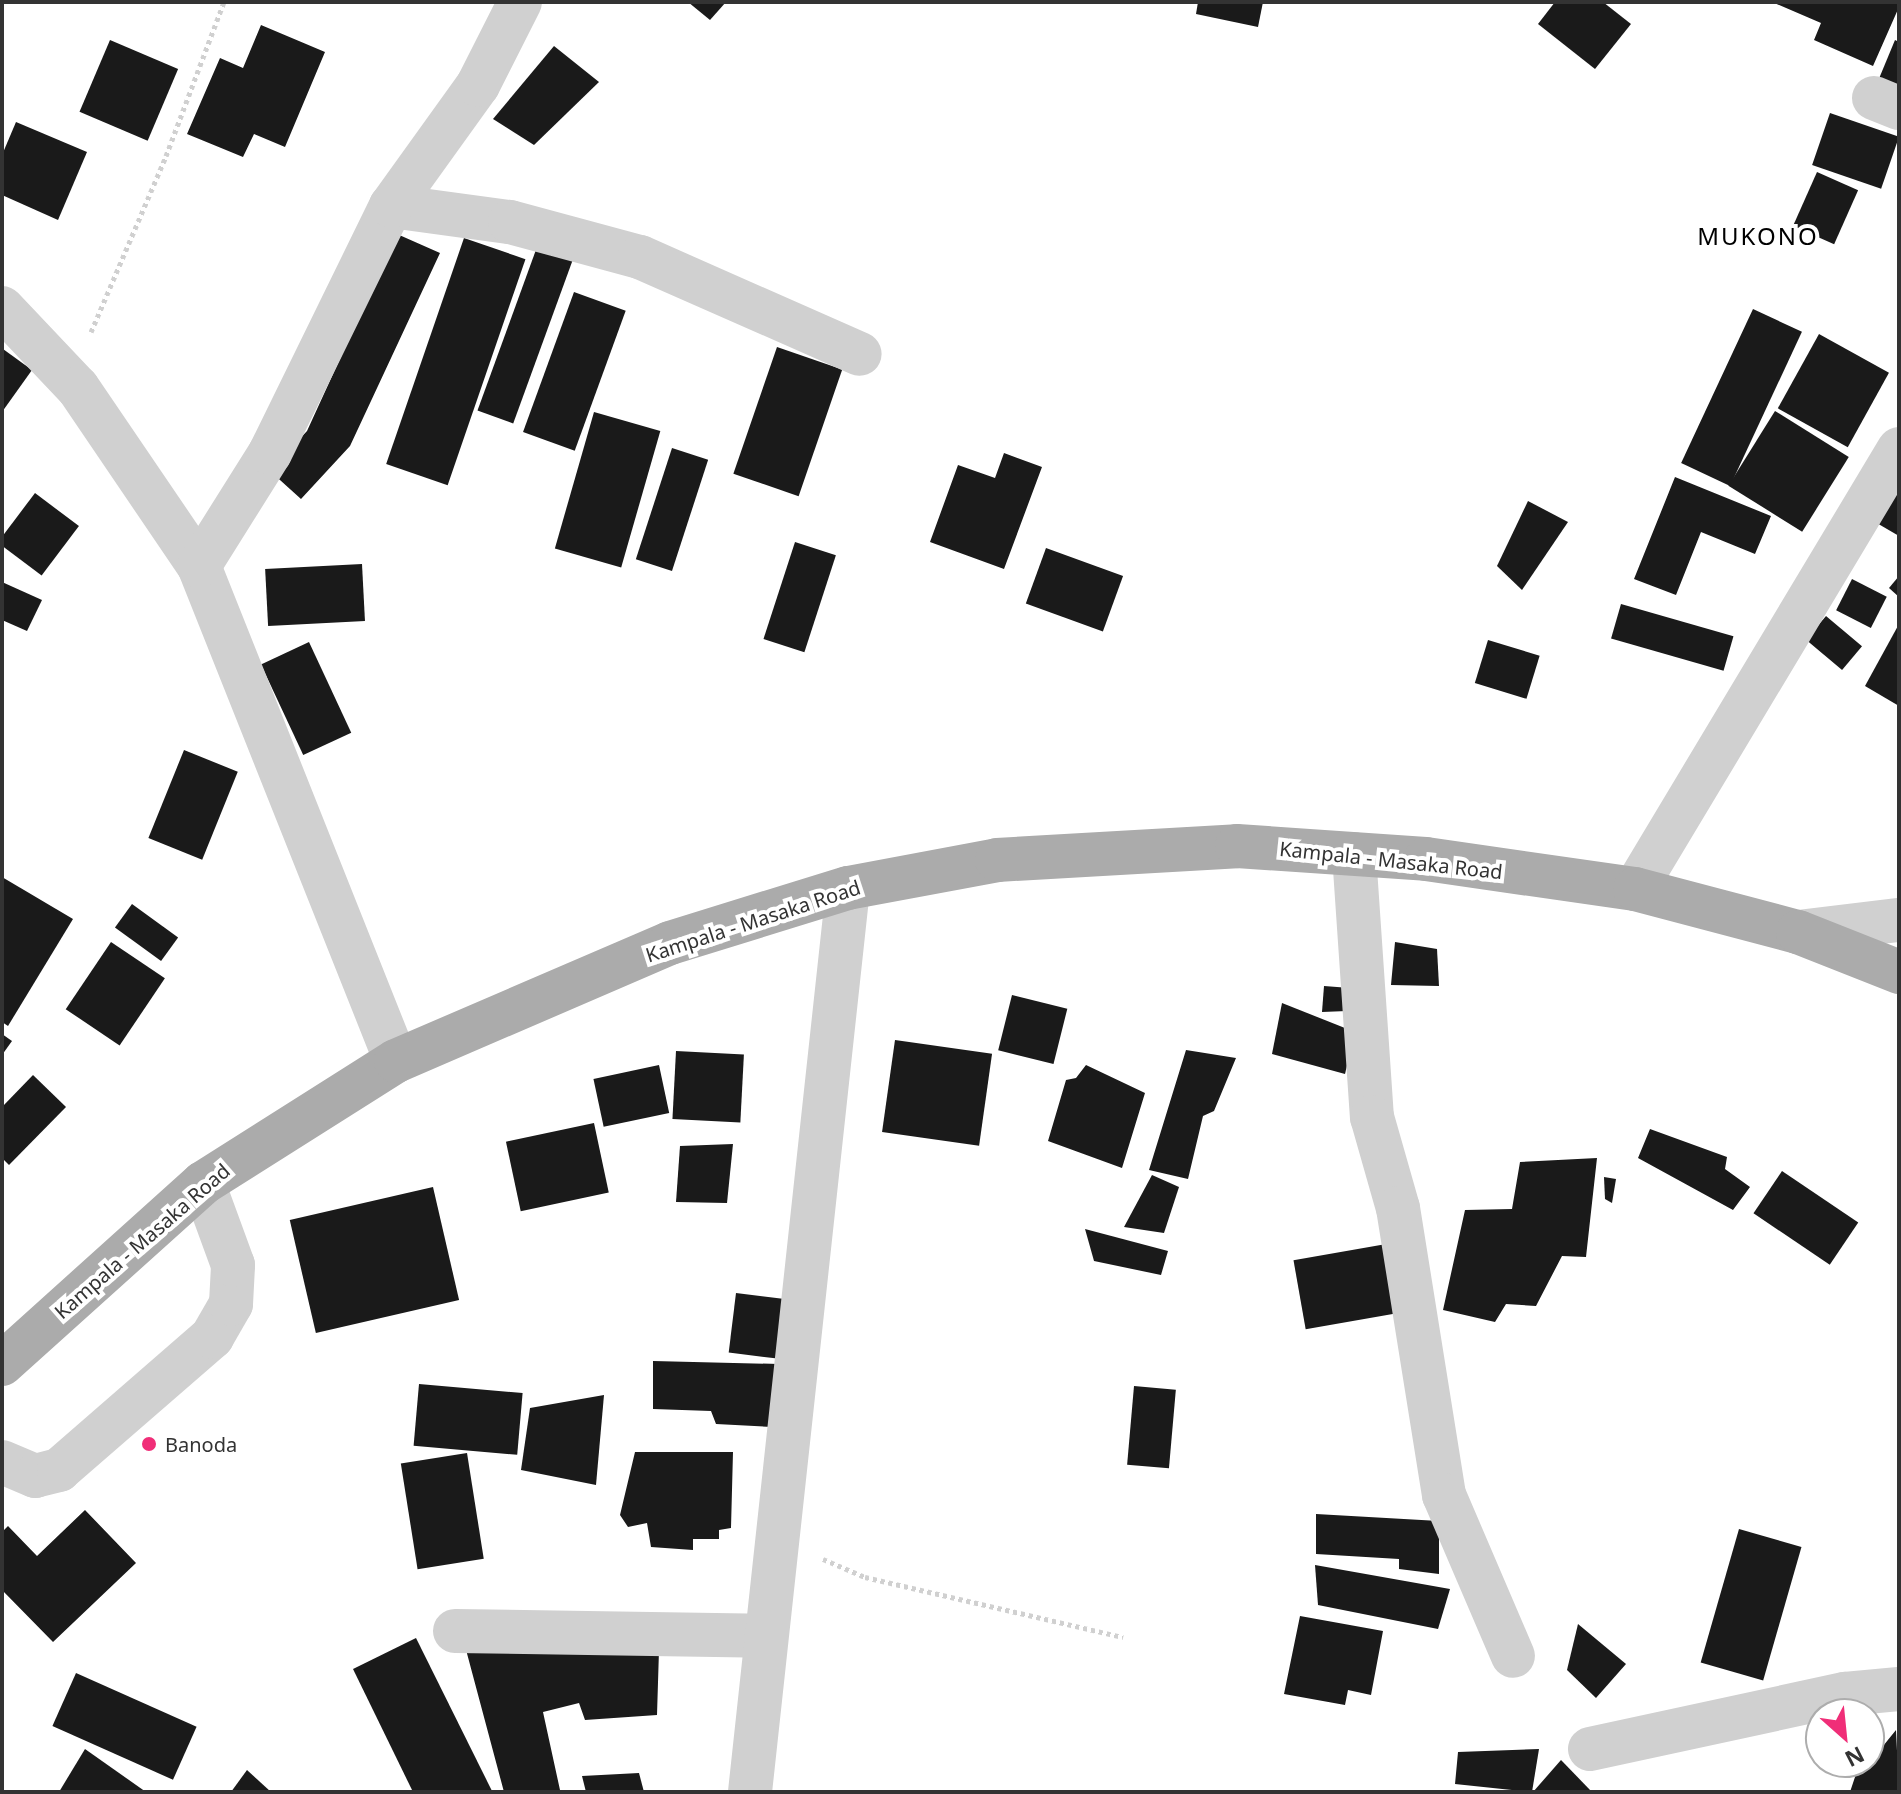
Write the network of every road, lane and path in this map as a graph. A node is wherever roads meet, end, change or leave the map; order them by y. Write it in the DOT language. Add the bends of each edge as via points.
graph roads {
  1 [pos="224,2"];
  2 [pos="520,2"];
  3 [pos="391,206"];
  4 [pos="2,308"];
  5 [pos="860,354"];
  6 [pos="78,388"];
  7 [pos="1899,449"];
  8 [pos="199,566"];
  9 [pos="1354,854"];
  10 [pos="848,888"];
  11 [pos="1635,889"];
  12 [pos="1899,920"];
  13 [pos="1798,932"];
  14 [pos="1899,972"];
  15 [pos="396,1061"];
  16 [pos="203,1183"];
  17 [pos="2,1364"];
  18 [pos="2,1462"];
  19 [pos="775,1532"];
  20 [pos="455,1631"];
  21 [pos="763,1636"];
  22 [pos="1123,1637"];
  23 [pos="1513,1656"];
  24 [pos="1899,1689"];
  25 [pos="1590,1749"];
  26 [pos="750,1792"];
  1 -- 6 [label="path" via="166,156 96,311"];
  2 -- 3 [label="street" via="478,85"];
  3 -- 5 [label="street" via="510,222 640,257"];
  3 -- 8 [label="street" via="270,453"];
  4 -- 6 [label="street"];
  6 -- 8 [label="street"];
  7 -- 11 [label="street"];
  8 -- 15 [label="street"];
  9 -- 10 [label="main road, Kampala - Masaka Road" via="1237,846 997,860"];
  9 -- 11 [label="main road, Kampala - Masaka Road"];
  9 -- 23 [label="street" via="1372,1117 1398,1208 1444,1495"];
  10 -- 15 [label="main road, Kampala - Masaka Road" via="670,943"];
  10 -- 19 [label="street"];
  11 -- 13 [label="main road, Kampala - Masaka Road"];
  12 -- 13 [label="street"];
  13 -- 14 [label="main road, Kampala - Masaka Road"];
  15 -- 16 [label="main road, Kampala - Masaka Road"];
  16 -- 17 [label="main road, Kampala - Masaka Road"];
  16 -- 18 [label="street" via="233,1265 231,1304 212,1337 59,1470 35,1476"];
  19 -- 21 [label="street"];
  19 -- 22 [label="path" via="797,1548 865,1577"];
  20 -- 21 [label="street"];
  21 -- 26 [label="street"];
  24 -- 25 [label="street" via="1845,1694"];
}
